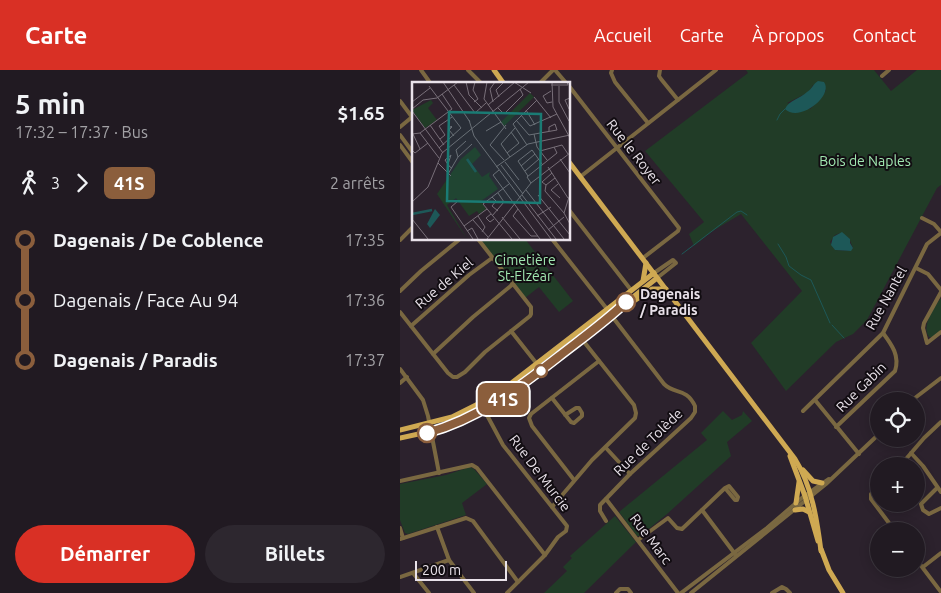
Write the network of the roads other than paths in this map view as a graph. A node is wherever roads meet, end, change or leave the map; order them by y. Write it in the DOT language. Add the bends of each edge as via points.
graph roads {
  1 [pos="421,70"];
  2 [pos="468,70"];
  3 [pos="494,70"];
  4 [pos="554,70"];
  5 [pos="612,70"];
  6 [pos="660,70"];
  7 [pos="716,70"];
  8 [pos="888,70"];
  9 [pos="882,76"];
  10 [pos="430,82"];
  11 [pos="480,82"];
  12 [pos="503,82"];
  13 [pos="541,82"];
  14 [pos="565,82"];
  15 [pos="570,88"];
  16 [pos="678,100"];
  17 [pos="400,101"];
  18 [pos="412,116"];
  19 [pos="412,118"];
  20 [pos="648,123"];
  21 [pos="400,127"];
  22 [pos="400,135"];
  23 [pos="400,144"];
  24 [pos="617,148"];
  25 [pos="412,151"];
  26 [pos="412,161"];
  27 [pos="570,163"];
  28 [pos="580,177"];
  29 [pos="570,211"];
  30 [pos="922,218"];
  31 [pos="412,228"];
  32 [pos="941,232"];
  33 [pos="400,240"];
  34 [pos="459,240"];
  35 [pos="479,240"];
  36 [pos="553,240"];
  37 [pos="492,258"];
  38 [pos="644,260"];
  39 [pos="675,261"];
  40 [pos="916,268"];
  41 [pos="656,275"];
  42 [pos="643,281"];
  43 [pos="513,284"];
  44 [pos="666,289"];
  45 [pos="631,290"];
  46 [pos="400,291"];
  47 [pos="941,291"];
  48 [pos="607,310"];
  49 [pos="400,312"];
  50 [pos="613,314"];
  51 [pos="411,326"];
  52 [pos="511,331"];
  53 [pos="941,332"];
  54 [pos="577,333"];
  55 [pos="883,333"];
  56 [pos="582,338"];
  57 [pos="433,354"];
  58 [pos="600,360"];
  59 [pos="537,364"];
  60 [pos="400,368"];
  61 [pos="407,377"];
  62 [pos="941,378"];
  63 [pos="400,383"];
  64 [pos="923,392"];
  65 [pos="552,398"];
  66 [pos="815,400"];
  67 [pos="481,404"];
  68 [pos="484,410"];
  69 [pos="802,411"];
  70 [pos="565,415"];
  71 [pos="941,422"];
  72 [pos="430,424"];
  73 [pos="836,427"];
  74 [pos="400,430"];
  75 [pos="431,432"];
  76 [pos="400,438"];
  77 [pos="870,443"];
  78 [pos="784,444"];
  79 [pos="606,448"];
  80 [pos="911,453"];
  81 [pos="859,454"];
  82 [pos="908,457"];
  83 [pos="800,468"];
  84 [pos="438,473"];
  85 [pos="630,474"];
  86 [pos="798,477"];
  87 [pos="831,478"];
  88 [pos="574,480"];
  89 [pos="400,481"];
  90 [pos="822,483"];
  91 [pos="724,488"];
  92 [pos="937,488"];
  93 [pos="941,492"];
  94 [pos="808,496"];
  95 [pos="606,499"];
  96 [pos="796,506"];
  97 [pos="552,507"];
  98 [pos="941,508"];
  99 [pos="702,510"];
  100 [pos="810,512"];
  101 [pos="606,521"];
  102 [pos="437,527"];
  103 [pos="400,528"];
  104 [pos="402,539"];
  105 [pos="638,540"];
  106 [pos="821,551"];
  107 [pos="941,553"];
  108 [pos="545,555"];
  109 [pos="736,555"];
  110 [pos="449,560"];
  111 [pos="925,565"];
  112 [pos="925,571"];
  113 [pos="413,573"];
  114 [pos="400,577"];
  115 [pos="518,582"];
  116 [pos="941,592"];
  117 [pos="429,593"];
  118 [pos="474,593"];
  119 [pos="507,593"];
  120 [pos="616,593"];
  121 [pos="631,593"];
  122 [pos="679,593"];
  123 [pos="691,593"];
  124 [pos="772,593"];
  125 [pos="790,593"];
  126 [pos="842,593"];
  1 -- 10 [label="street"];
  2 -- 11 [label="street"];
  3 -- 12 [label="main road"];
  4 -- 13 [label="street"];
  4 -- 14 [label="street, Rue le Royer"];
  5 -- 20 [label="street" via="615,82"];
  6 -- 16 [label="street" via="660,79"];
  7 -- 16 [label="street"];
  8 -- 9 [label="street"];
  15 -- 24 [label="street, Rue le Royer"];
  16 -- 20 [label="street"];
  17 -- 18 [label="street"];
  19 -- 21 [label="street"];
  20 -- 24 [label="street"];
  22 -- 25 [label="street"];
  23 -- 26 [label="street"];
  24 -- 28 [label="street"];
  24 -- 38 [label="street, Rue le Royer" via="679,229"];
  27 -- 28 [label="main road"];
  28 -- 38 [label="main road"];
  29 -- 45 [label="street"];
  30 -- 32 [label="street"];
  31 -- 33 [label="street"];
  32 -- 40 [label="street, Rue Nantel" via="927,244"];
  34 -- 46 [label="street"];
  35 -- 37 [label="street"];
  36 -- 48 [label="street"];
  37 -- 43 [label="street"];
  37 -- 51 [label="street, Rue de Kiel"];
  38 -- 41 [label="main road"];
  38 -- 42 [label="main road"];
  39 -- 41 [label="street"];
  40 -- 47 [label="street" via="928,274"];
  40 -- 55 [label="street, Rue Nantel"];
  41 -- 42 [label="main road"];
  41 -- 44 [label="main road"];
  41 -- 50 [label="main road"];
  42 -- 45 [label="main road"];
  43 -- 52 [label="street" via="532,314"];
  43 -- 57 [label="street"];
  44 -- 50 [label="main road" via="652,289"];
  44 -- 78 [label="main road"];
  45 -- 48 [label="main road"];
  47 -- 53 [label="street" via="923,328 927,342"];
  48 -- 54 [label="main road"];
  49 -- 51 [label="street"];
  50 -- 56 [label="main road"];
  50 -- 85 [label="street, Rue de Tolède" via="664,384 685,393 695,406 691,418"];
  51 -- 57 [label="street"];
  52 -- 57 [label="street" via="457,377 448,373"];
  52 -- 59 [label="street"];
  54 -- 56 [label="street"];
  54 -- 59 [label="main road"];
  55 -- 66 [label="street, Rue Nantel"];
  55 -- 73 [label="street, Rue Gabin" via="896,354 898,364 895,371"];
  56 -- 58 [label="street"];
  56 -- 68 [label="main road" via="513,392"];
  58 -- 65 [label="street"];
  58 -- 79 [label="street" via="634,405 636,413"];
  59 -- 67 [label="main road"];
  60 -- 61 [label="street"];
  61 -- 63 [label="street"];
  61 -- 72 [label="street" via="423,400"];
  62 -- 64 [label="street"];
  65 -- 70 [label="street"];
  65 -- 88 [label="street" via="531,414 529,421"];
  66 -- 69 [label="street, Rue Nantel"];
  66 -- 73 [label="street"];
  67 -- 68 [label="street, Rue De Murcie"];
  67 -- 72 [label="main road"];
  68 -- 75 [label="main road"];
  68 -- 97 [label="street, Rue De Murcie" via="503,445"];
  70 -- 70 [label="street" via="574,423 582,415 579,408"];
  71 -- 80 [label="street"];
  72 -- 74 [label="main road"];
  72 -- 75 [label="street"];
  73 -- 81 [label="street"];
  75 -- 76 [label="main road"];
  75 -- 84 [label="street"];
  77 -- 81 [label="street"];
  78 -- 83 [label="main road"];
  78 -- 86 [label="main road"];
  79 -- 85 [label="street"];
  79 -- 88 [label="street"];
  80 -- 82 [label="street"];
  80 -- 92 [label="street"];
  81 -- 87 [label="street"];
  83 -- 90 [label="main road" via="813,481"];
  83 -- 94 [label="main road"];
  84 -- 89 [label="street"];
  84 -- 108 [label="street" via="468,465 477,468"];
  85 -- 95 [label="street, Rue de Tolède"];
  86 -- 94 [label="main road"];
  86 -- 96 [label="main road"];
  87 -- 90 [label="street"];
  87 -- 94 [label="street"];
  88 -- 97 [label="street"];
  90 -- 94 [label="street"];
  91 -- 99 [label="street"];
  92 -- 93 [label="street"];
  92 -- 98 [label="street" via="921,504 929,514"];
  94 -- 96 [label="street"];
  94 -- 100 [label="main road"];
  94 -- 106 [label="main road" via="819,528"];
  95 -- 101 [label="street" via="600,505"];
  95 -- 105 [label="street, Rue Marc"];
  96 -- 100 [label="main road"];
  96 -- 109 [label="street"];
  97 -- 108 [label="street, Rue De Murcie" via="567,530"];
  99 -- 105 [label="street" via="682,529 668,518"];
  99 -- 109 [label="street"];
  100 -- 106 [label="main road"];
  102 -- 104 [label="street"];
  102 -- 110 [label="street"];
  102 -- 115 [label="street" via="466,518 473,521"];
  103 -- 104 [label="street"];
  105 -- 122 [label="street, Rue Marc"];
  106 -- 126 [label="main road"];
  107 -- 111 [label="street"];
  108 -- 115 [label="street, Rue De Murcie"];
  109 -- 122 [label="street"];
  109 -- 123 [label="street"];
  110 -- 113 [label="street"];
  110 -- 118 [label="street"];
  112 -- 116 [label="street"];
  113 -- 114 [label="street"];
  113 -- 117 [label="street"];
  115 -- 119 [label="street, Rue De Murcie"];
  120 -- 121 [label="street" via="620,589 628,589"];
  124 -- 125 [label="street" via="782,587"];
}
